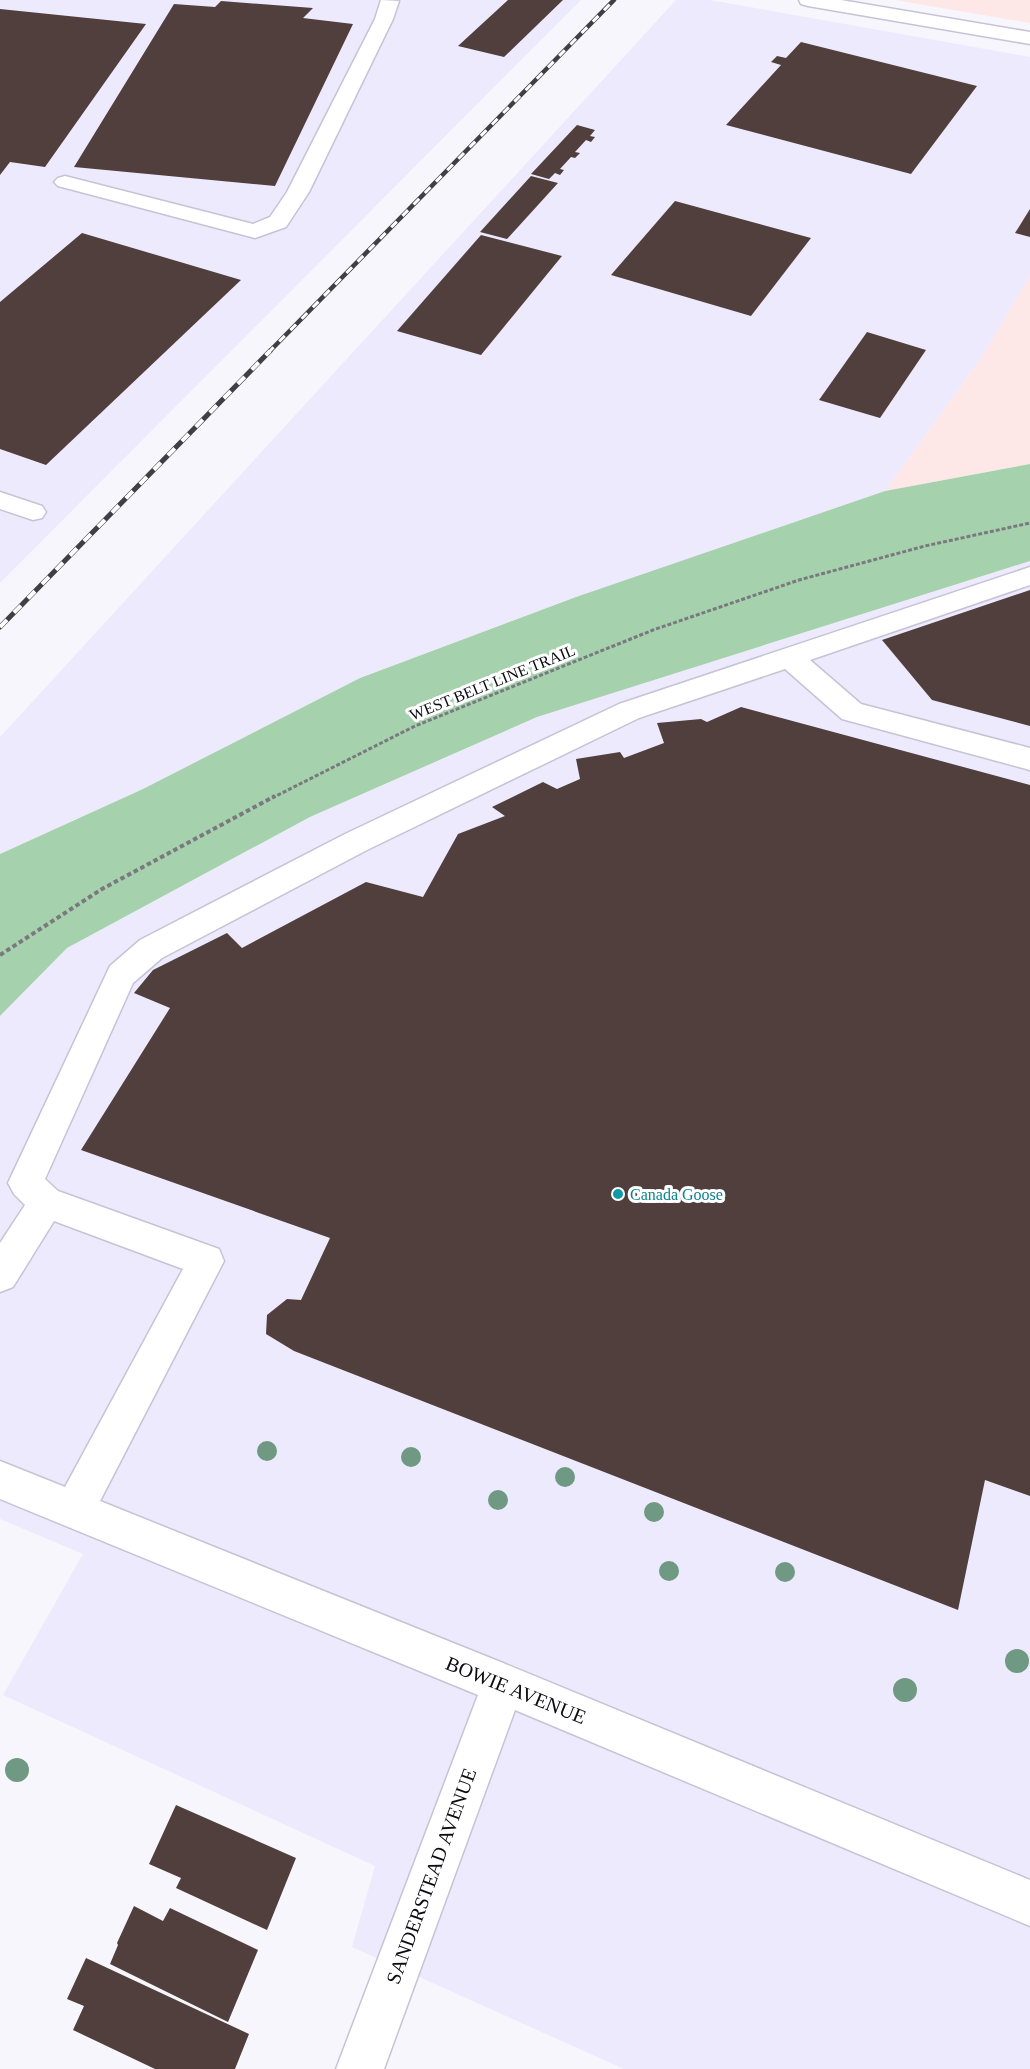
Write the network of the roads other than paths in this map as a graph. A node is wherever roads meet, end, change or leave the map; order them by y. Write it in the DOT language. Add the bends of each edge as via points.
graph roads {
  1 [pos="383,0"];
  2 [pos="390,0"];
  3 [pos="808,0"];
  4 [pos="1030,38"];
  5 [pos="65,182"];
  6 [pos="0,500"];
  7 [pos="33,512"];
  8 [pos="1030,576"];
  9 [pos="788,656"];
  10 [pos="1030,759"];
  11 [pos="46,1202"];
  12 [pos="0,1275"];
  13 [pos="0,1480"];
  14 [pos="74,1510"];
  15 [pos="503,1684"];
  16 [pos="1030,1902"];
  17 [pos="360,2069"];
  1 -- 2 [label="street"];
  2 -- 5 [label="street" via="298,192 278,222 255,231"];
  3 -- 4 [label="street"];
  6 -- 7 [label="street"];
  8 -- 9 [label="street"];
  9 -- 10 [label="street" via="852,712"];
  9 -- 11 [label="street" via="628,711 356,842 152,949 121,975 26,1183"];
  11 -- 12 [label="street"];
  11 -- 14 [label="street" via="206,1261"];
  13 -- 14 [label="street, BOWIE AVENUE"];
  14 -- 15 [label="street, BOWIE AVENUE"];
  15 -- 16 [label="street, BOWIE AVENUE"];
  15 -- 17 [label="street, SANDERSTEAD AVENUE"];
}
